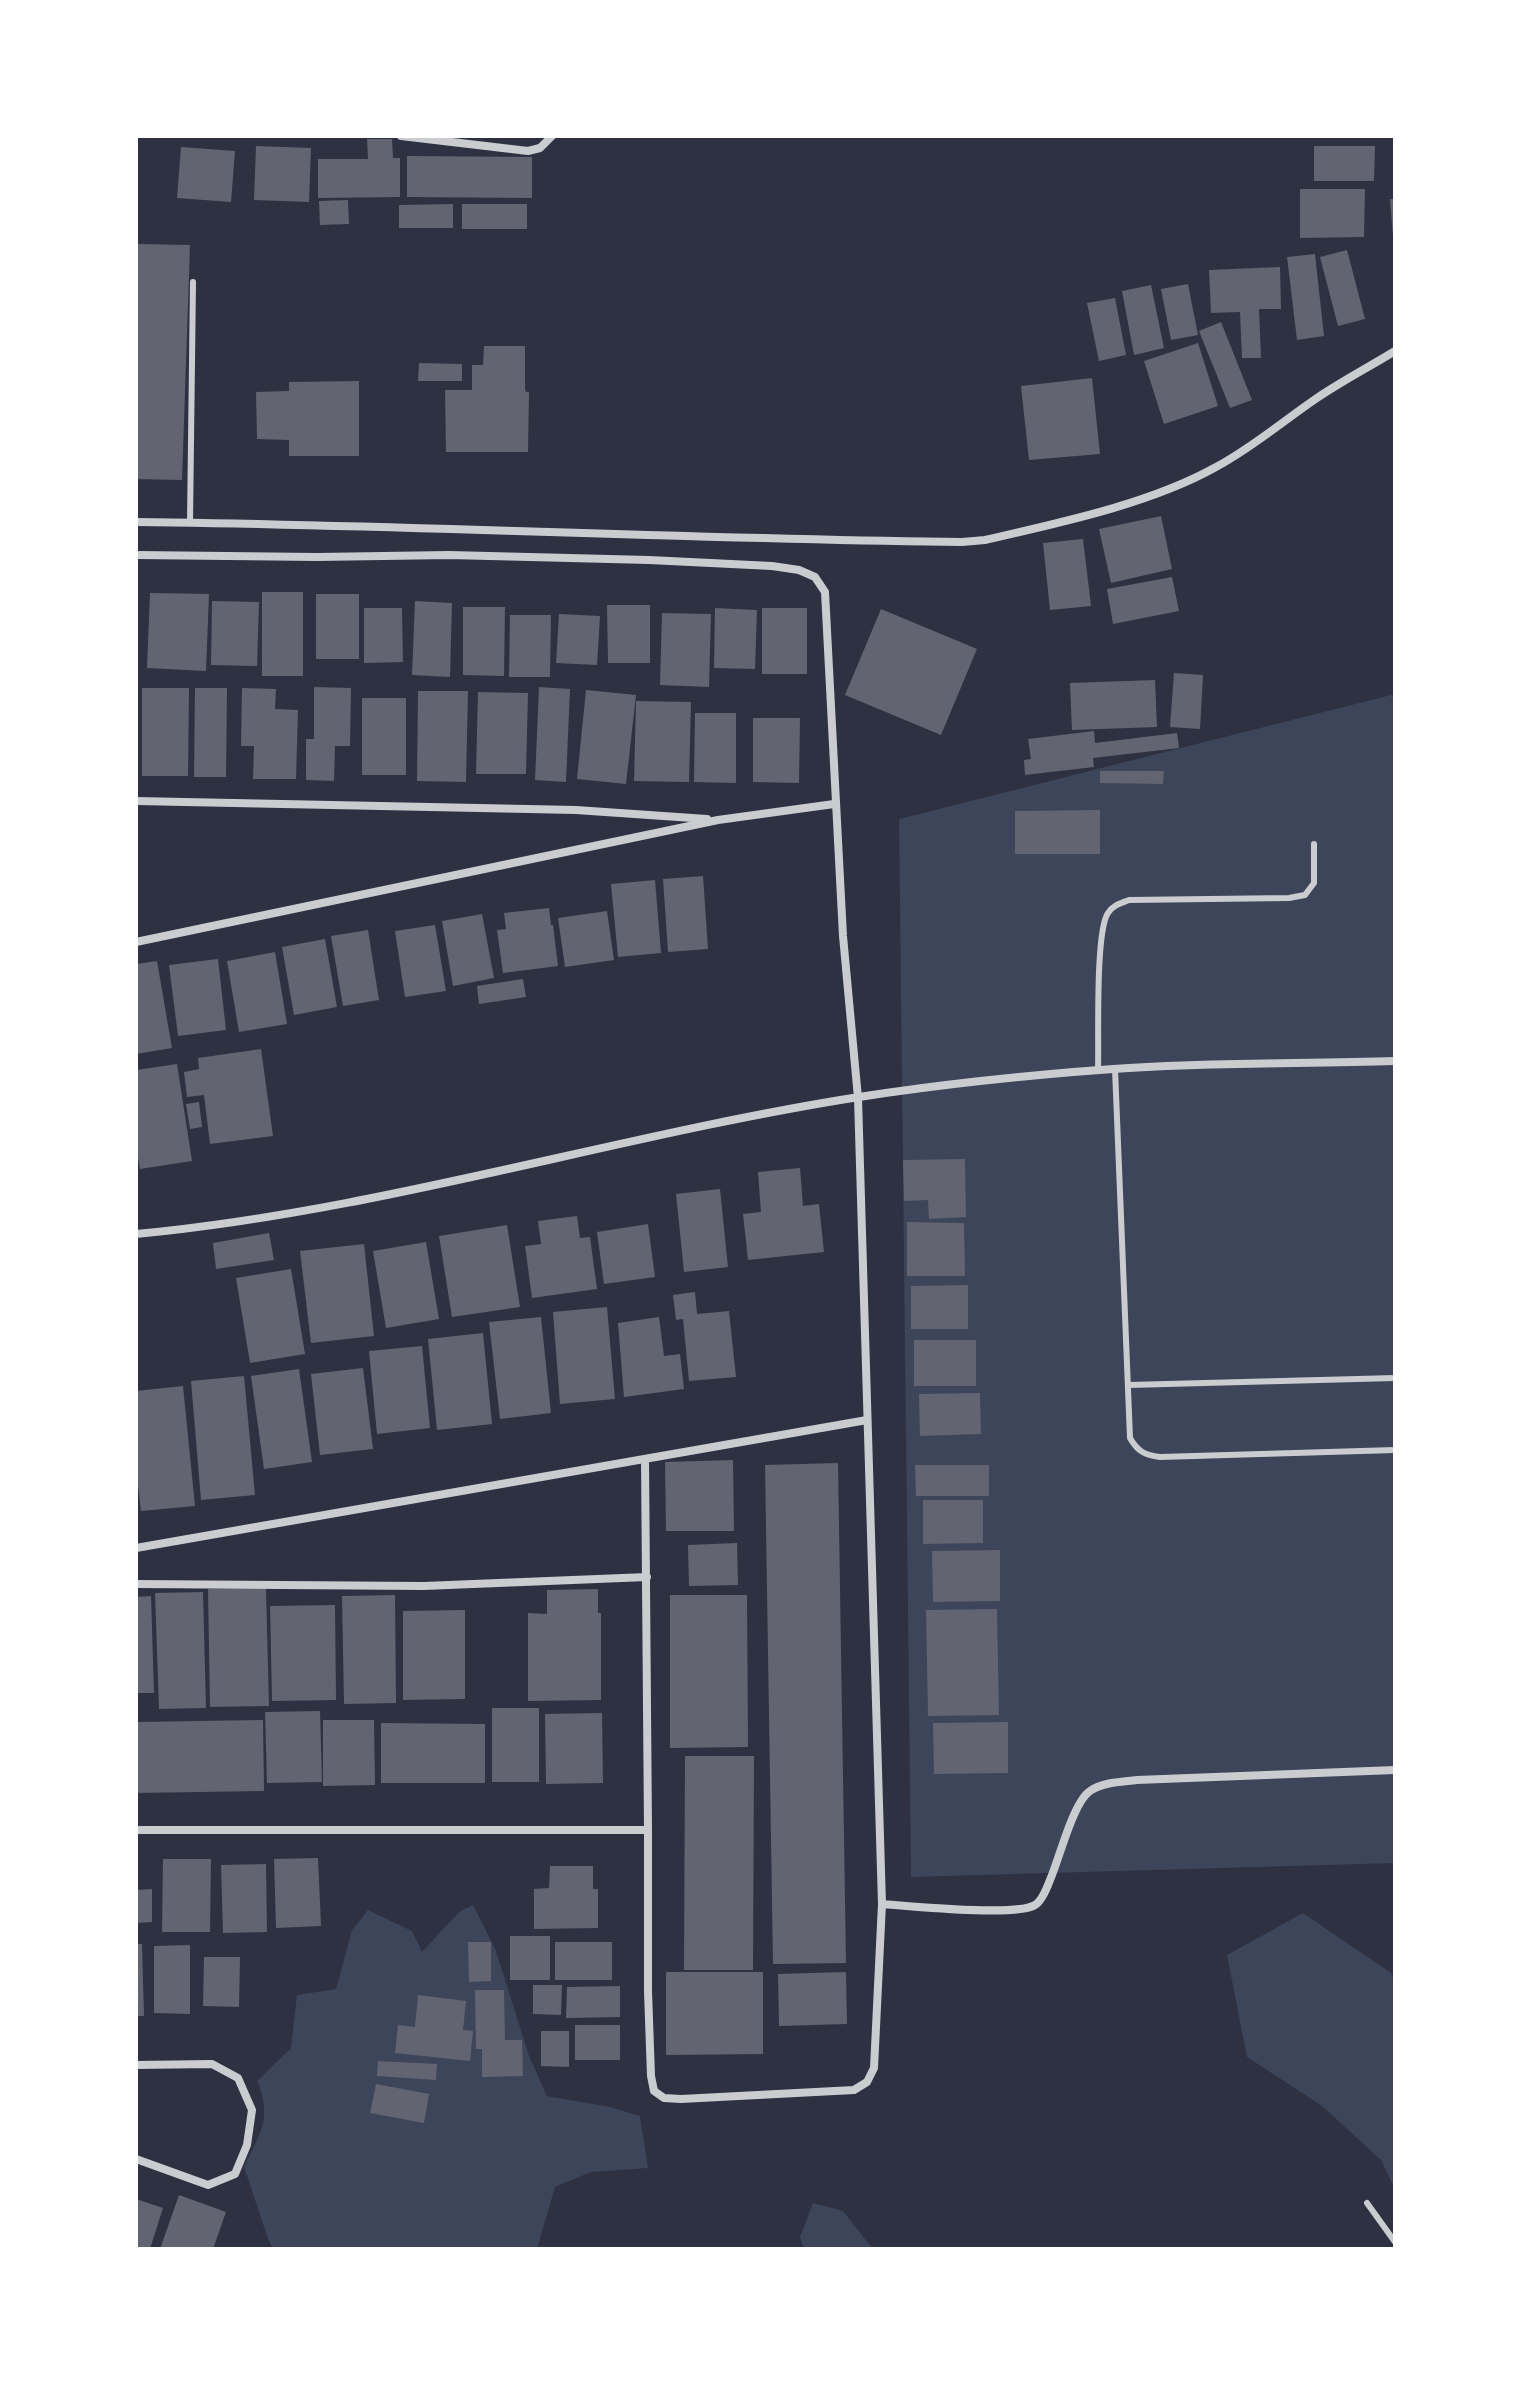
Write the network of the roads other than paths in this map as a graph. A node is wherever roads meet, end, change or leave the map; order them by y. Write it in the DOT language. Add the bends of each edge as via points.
graph roads {
  1 [pos="401,136"];
  2 [pos="552,136"];
  3 [pos="193,282"];
  4 [pos="1395,351"];
  5 [pos="136,522"];
  6 [pos="190,522"];
  7 [pos="136,555"];
  8 [pos="136,801"];
  9 [pos="834,804"];
  10 [pos="718,820"];
  11 [pos="1314,844"];
  12 [pos="136,942"];
  13 [pos="1395,1061"];
  14 [pos="1115,1069"];
  15 [pos="1098,1070"];
  16 [pos="858,1098"];
  17 [pos="136,1234"];
  18 [pos="1395,1378"];
  19 [pos="1129,1385"];
  20 [pos="867,1420"];
  21 [pos="1395,1450"];
  22 [pos="645,1459"];
  23 [pos="136,1548"];
  24 [pos="647,1577"];
  25 [pos="136,1584"];
  26 [pos="1395,1770"];
  27 [pos="136,1830"];
  28 [pos="648,1830"];
  29 [pos="882,1904"];
  30 [pos="136,2065"];
  31 [pos="136,2159"];
  32 [pos="1367,2203"];
  33 [pos="1395,2242"];
  1 -- 2 [label="street" via="528,151"];
  3 -- 6 [label="lane"];
  4 -- 6 [label="street" via="1217,467 1128,503 985,540"];
  5 -- 6 [label="street"];
  7 -- 9 [label="street" via="449,555 799,570 815,577 825,592"];
  8 -- 10 [label="street" via="576,810"];
  9 -- 10 [label="street"];
  9 -- 16 [label="street"];
  10 -- 12 [label="street"];
  11 -- 15 [label="lane" via="1314,883 1305,895 1129,900 1106,914 1100,947"];
  13 -- 14 [label="street"];
  14 -- 15 [label="street"];
  14 -- 19 [label="lane"];
  15 -- 16 [label="street"];
  16 -- 17 [label="street" via="343,1203"];
  16 -- 20 [label="street"];
  18 -- 19 [label="lane"];
  19 -- 21 [label="lane" via="1130,1438 1147,1455"];
  20 -- 22 [label="street"];
  20 -- 29 [label="street"];
  22 -- 23 [label="street"];
  22 -- 24 [label="street"];
  24 -- 25 [label="street" via="424,1586"];
  24 -- 28 [label="street"];
  26 -- 29 [label="street" via="1103,1784 1086,1793 1038,1904 1000,1911"];
  27 -- 28 [label="street"];
  28 -- 29 [label="street" via="651,2076 654,2091 664,2098 854,2090 867,2082 874,2068"];
  30 -- 31 [label="street" via="212,2064 238,2078 252,2110 247,2145 235,2174 208,2185"];
  32 -- 33 [label="lane"];
}
